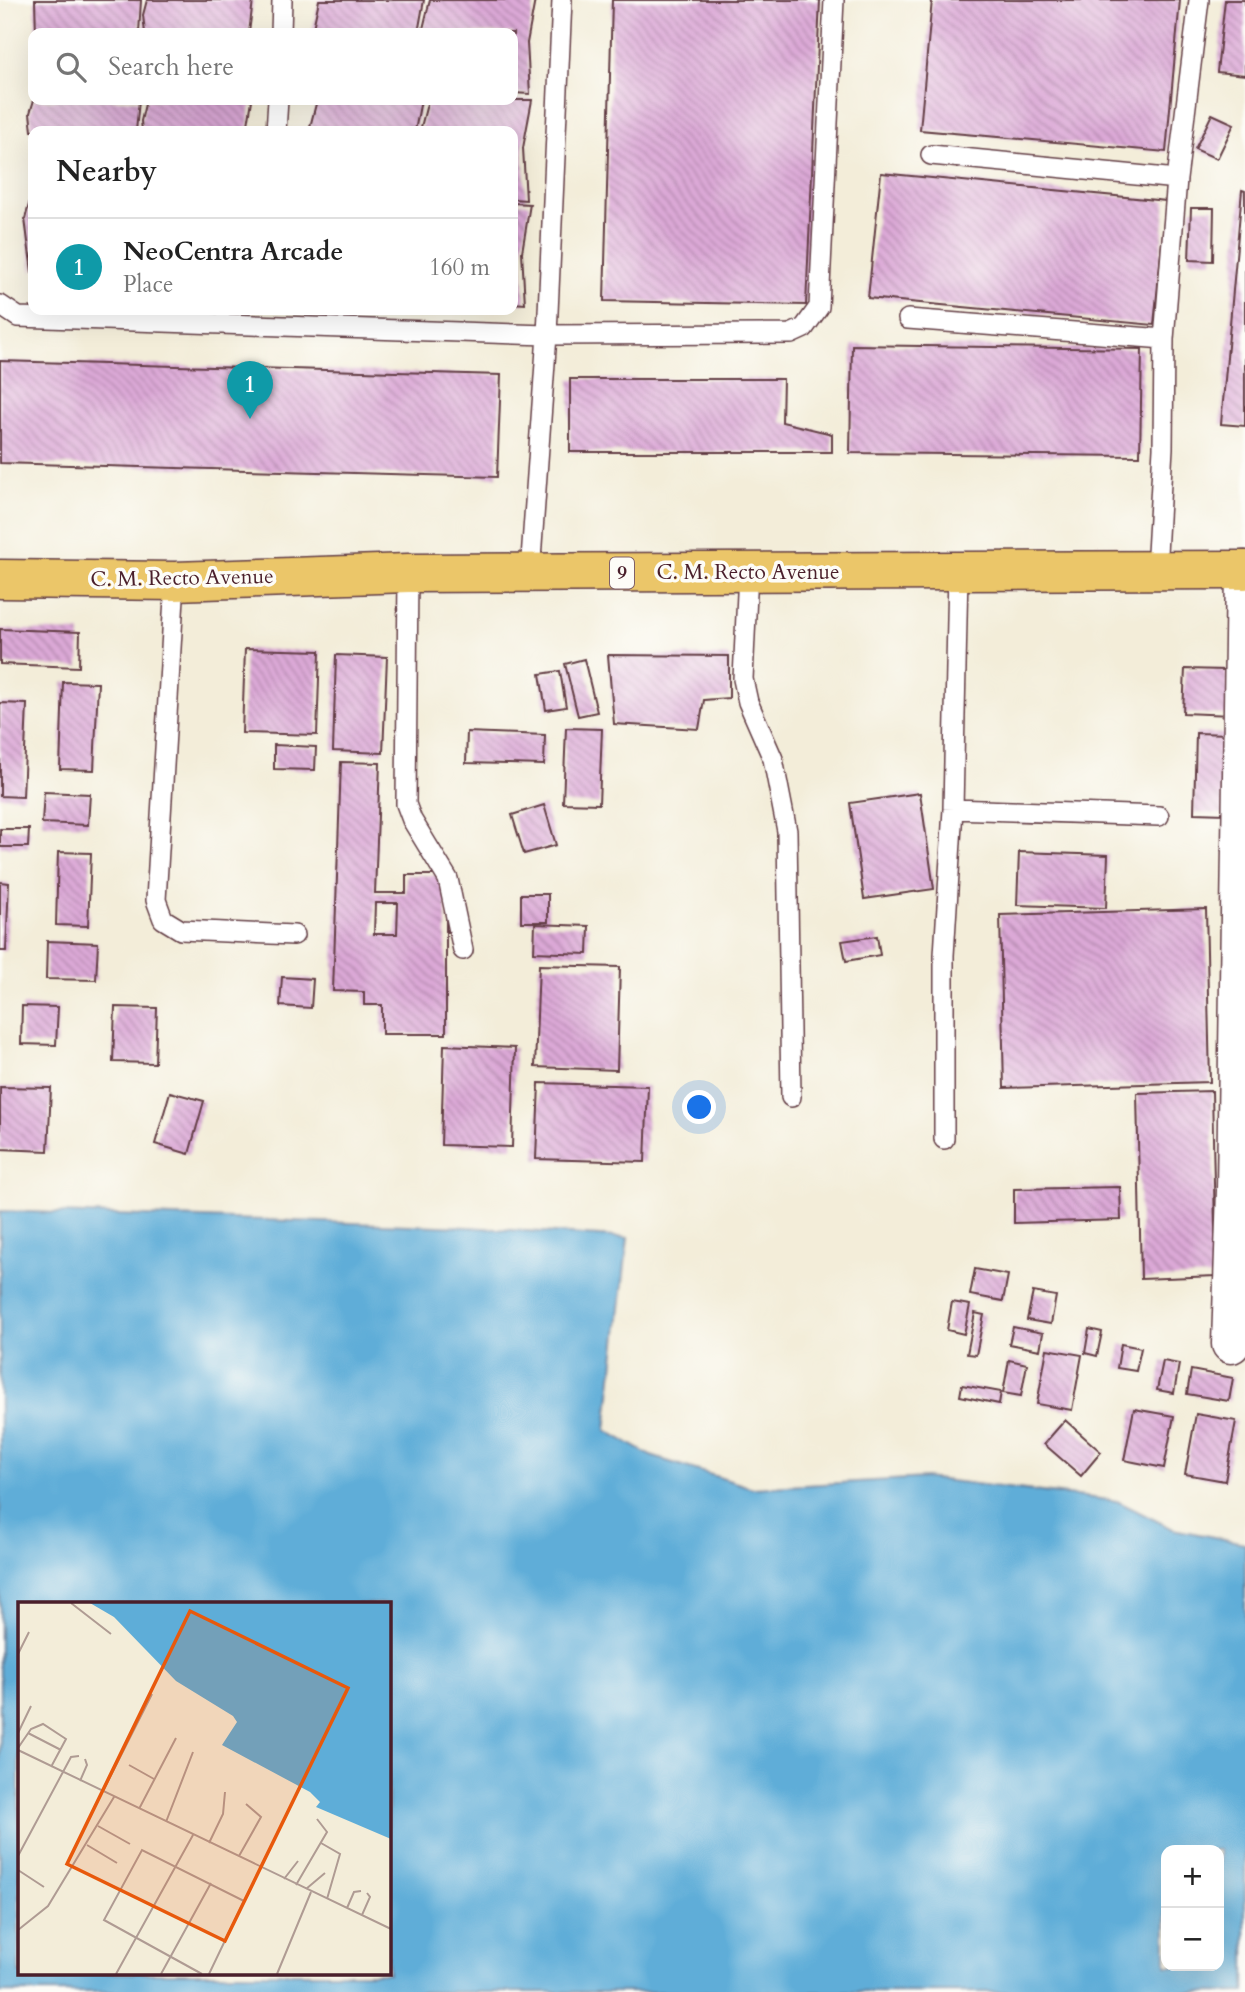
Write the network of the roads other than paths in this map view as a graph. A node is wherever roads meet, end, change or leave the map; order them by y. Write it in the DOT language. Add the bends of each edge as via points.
graph roads {
  1 [pos="282,0"];
  2 [pos="562,0"];
  3 [pos="834,0"];
  4 [pos="1199,0"];
  5 [pos="281,28"];
  6 [pos="278,105"];
  7 [pos="276,126"];
  8 [pos="931,155"];
  9 [pos="1177,179"];
  10 [pos="0,305"];
  11 [pos="267,316"];
  12 [pos="908,319"];
  13 [pos="547,335"];
  14 [pos="1164,339"];
  15 [pos="1245,570"];
  16 [pos="1156,571"];
  17 [pos="748,572"];
  18 [pos="958,572"];
  19 [pos="408,573"];
  20 [pos="530,573"];
  21 [pos="0,579"];
  22 [pos="175,581"];
  23 [pos="953,809"];
  24 [pos="1159,816"];
  25 [pos="293,935"];
  26 [pos="463,950"];
  27 [pos="792,1097"];
  28 [pos="944,1139"];
  29 [pos="1231,1344"];
  1 -- 5 [label="lane"];
  2 -- 13 [label="lane"];
  3 -- 13 [label="lane" via="819,307 814,318 791,334"];
  4 -- 9 [label="lane"];
  6 -- 7 [label="lane"];
  8 -- 9 [label="lane"];
  9 -- 14 [label="lane"];
  10 -- 11 [label="lane" via="18,317"];
  11 -- 13 [label="lane"];
  12 -- 14 [label="lane"];
  13 -- 20 [label="lane"];
  14 -- 16 [label="lane"];
  15 -- 16 [label="highway, C. M. Recto Avenue / 9"];
  15 -- 29 [label="street"];
  16 -- 18 [label="highway, C. M. Recto Avenue / 9"];
  17 -- 18 [label="highway, C. M. Recto Avenue / 9"];
  17 -- 20 [label="highway, C. M. Recto Avenue / 9"];
  17 -- 27 [label="lane" via="743,678 748,702 773,759 787,831"];
  18 -- 23 [label="lane"];
  19 -- 20 [label="highway, C. M. Recto Avenue / 9"];
  19 -- 22 [label="highway, C. M. Recto Avenue / 9"];
  19 -- 26 [label="lane" via="406,804 448,879"];
  21 -- 22 [label="highway, C. M. Recto Avenue / 9"];
  22 -- 25 [label="lane" via="156,900 163,919 181,930"];
  23 -- 24 [label="lane"];
  23 -- 28 [label="lane" via="944,955"];
}
